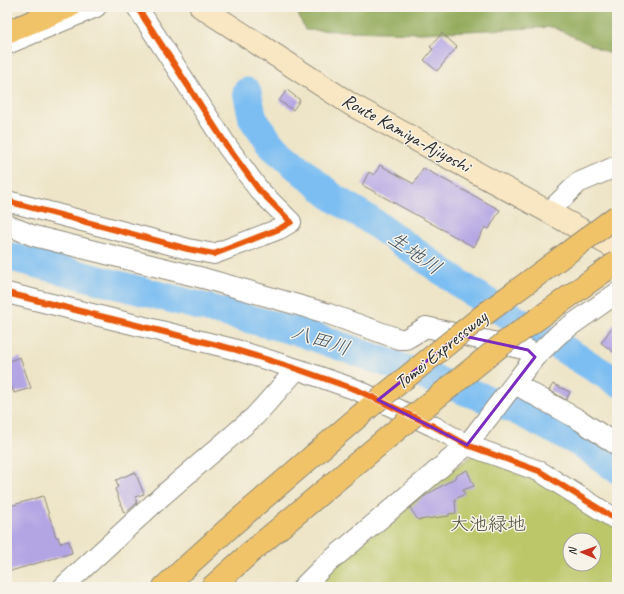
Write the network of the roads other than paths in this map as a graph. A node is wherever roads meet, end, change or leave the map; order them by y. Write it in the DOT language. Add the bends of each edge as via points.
graph roads {
  1 [pos="69,7"];
  2 [pos="96,7"];
  3 [pos="137,7"];
  4 [pos="201,7"];
  5 [pos="7,32"];
  6 [pos="7,44"];
  7 [pos="617,166"];
  8 [pos="7,200"];
  9 [pos="549,212"];
  10 [pos="617,216"];
  11 [pos="7,225"];
  12 [pos="617,249"];
  13 [pos="617,262"];
  14 [pos="7,293"];
  15 [pos="617,293"];
  16 [pos="535,357"];
  17 [pos="296,369"];
  18 [pos="515,384"];
  19 [pos="466,445"];
  20 [pos="617,445"];
  21 [pos="617,520"];
  22 [pos="63,587"];
  23 [pos="164,587"];
  24 [pos="212,587"];
  25 [pos="303,587"];
  1 -- 5 [label="highway"];
  2 -- 6 [label="street"];
  3 -- 8 [label="street" via="227,146 259,190 291,222 214,254 188,250"];
  4 -- 9 [label="main road, Route Kamiya-Ajiyoshi" via="352,105"];
  7 -- 9 [label="street" via="578,183"];
  9 -- 12 [label="main road, Route Kamiya-Ajiyoshi"];
  10 -- 23 [label="highway, Tomei Expressway, bridge" via="481,317 372,405"];
  11 -- 16 [label="street" via="34,236 202,278 326,313 399,339 406,339 426,327 528,350"];
  13 -- 24 [label="highway, Tomei Expressway, bridge" via="504,343 399,428"];
  14 -- 17 [label="street" via="233,349"];
  15 -- 16 [label="street" via="560,333"];
  16 -- 18 [label="street"];
  17 -- 19 [label="street" via="357,390 433,426"];
  17 -- 22 [label="street" via="255,416 162,496"];
  18 -- 19 [label="street"];
  18 -- 20 [label="street" via="581,420"];
  19 -- 21 [label="street" via="539,470"];
  19 -- 25 [label="street"];
}
